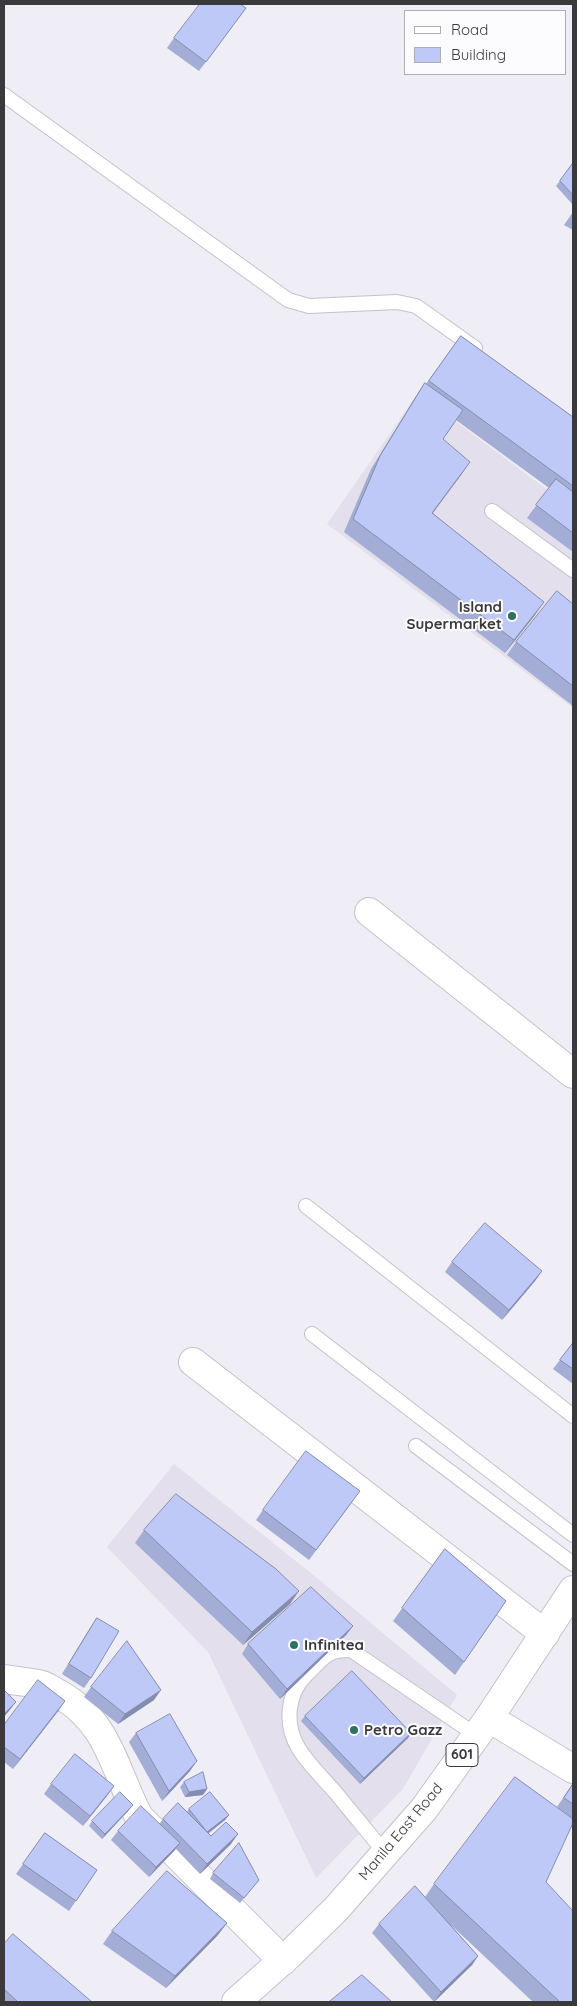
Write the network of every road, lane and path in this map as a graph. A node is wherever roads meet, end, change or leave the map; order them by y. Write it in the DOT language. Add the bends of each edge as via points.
graph roads {
  1 [pos="4,95"];
  2 [pos="487,357"];
  3 [pos="492,511"];
  4 [pos="573,570"];
  5 [pos="369,912"];
  6 [pos="573,1074"];
  7 [pos="306,1206"];
  8 [pos="312,1334"];
  9 [pos="193,1362"];
  10 [pos="573,1416"];
  11 [pos="416,1446"];
  12 [pos="573,1535"];
  13 [pos="573,1564"];
  14 [pos="573,1590"];
  15 [pos="545,1634"];
  16 [pos="4,1678"];
  17 [pos="482,1727"];
  18 [pos="573,1769"];
  19 [pos="385,1853"];
  20 [pos="287,1957"];
  21 [pos="236,2002"];
  1 -- 2 [label="lane" via="288,300 309,306 397,302 416,306"];
  3 -- 4 [label="lane"];
  5 -- 6 [label="street"];
  7 -- 10 [label="lane"];
  8 -- 12 [label="lane"];
  9 -- 15 [label="street"];
  11 -- 13 [label="lane"];
  14 -- 15 [label="street, Manila East Road / 601"];
  15 -- 17 [label="street, Manila East Road / 601"];
  16 -- 20 [label="street" via="43,1685 72,1701 99,1729 139,1817"];
  17 -- 18 [label="street"];
  17 -- 19 [label="street, Manila East Road / 601" via="424,1809"];
  17 -- 19 [label="lane" via="351,1650 336,1649 329,1653 297,1684 290,1699 290,1710 291,1726 299,1748"];
  19 -- 20 [label="street, Manila East Road / 601" via="336,1909"];
  20 -- 21 [label="street, Manila East Road / 601"];
}
